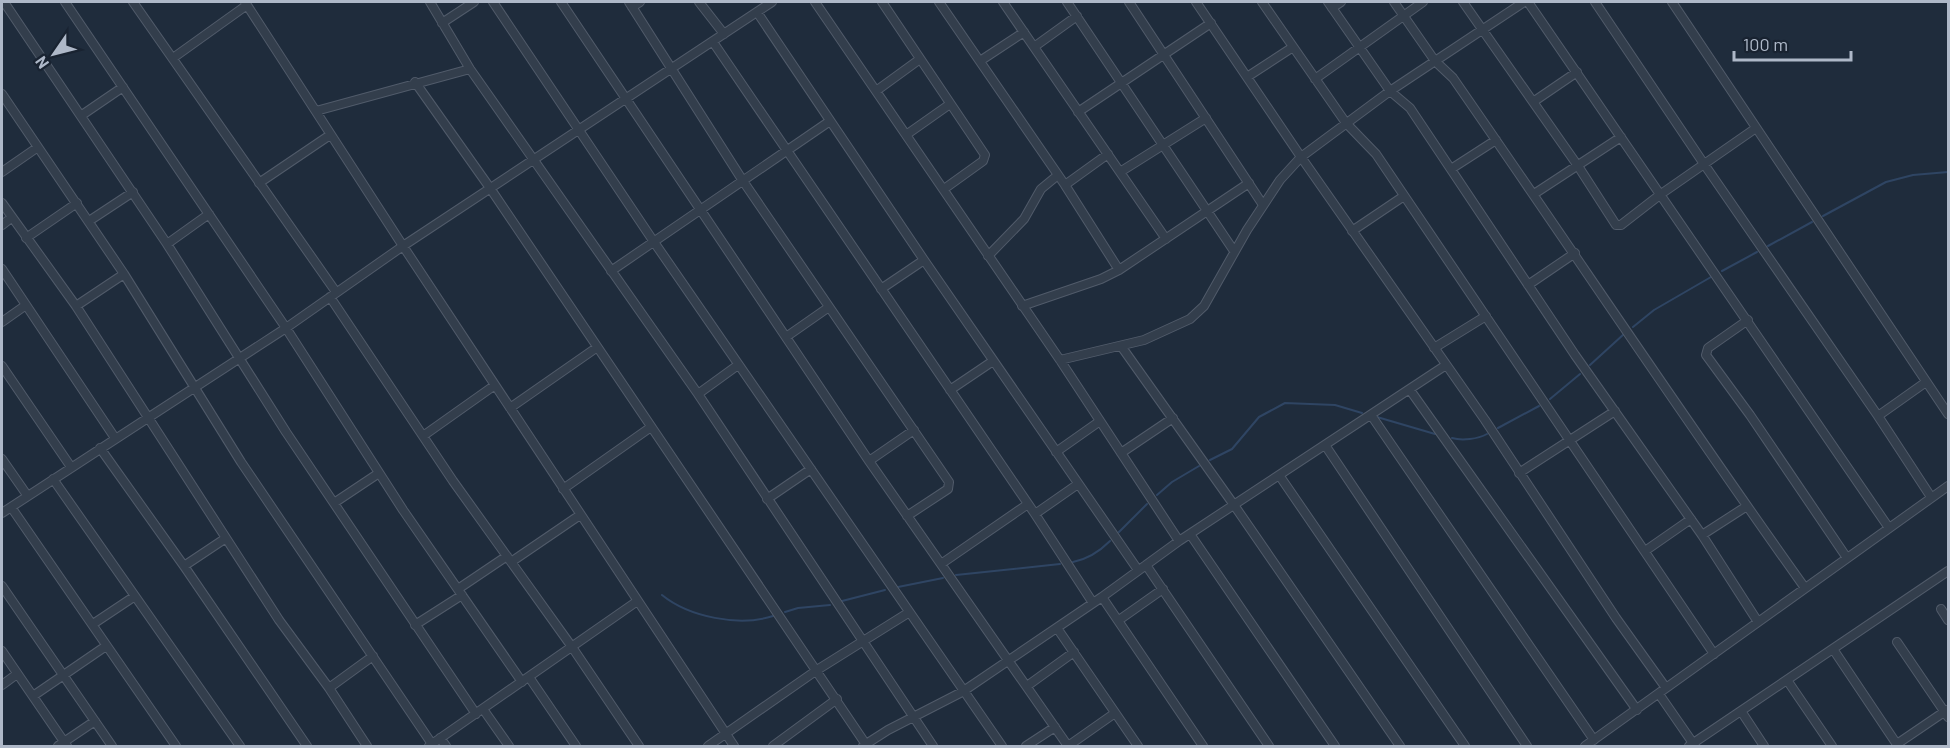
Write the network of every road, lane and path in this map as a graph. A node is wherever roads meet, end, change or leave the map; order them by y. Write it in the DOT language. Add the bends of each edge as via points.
graph roads {
  1 [pos="4,2"];
  2 [pos="65,2"];
  3 [pos="134,2"];
  4 [pos="430,2"];
  5 [pos="474,2"];
  6 [pos="494,2"];
  7 [pos="561,2"];
  8 [pos="640,2"];
  9 [pos="699,2"];
  10 [pos="771,2"];
  11 [pos="815,2"];
  12 [pos="882,2"];
  13 [pos="939,2"];
  14 [pos="1003,2"];
  15 [pos="1067,2"];
  16 [pos="1129,2"];
  17 [pos="1196,2"];
  18 [pos="1262,2"];
  19 [pos="1341,2"];
  20 [pos="1394,2"];
  21 [pos="1423,2"];
  22 [pos="1463,2"];
  23 [pos="1526,2"];
  24 [pos="1596,2"];
  25 [pos="1672,2"];
  26 [pos="246,3"];
  27 [pos="631,4"];
  28 [pos="1330,5"];
  29 [pos="757,12"];
  30 [pos="1404,15"];
  31 [pos="1077,16"];
  32 [pos="442,22"];
  33 [pos="1211,23"];
  34 [pos="1483,30"];
  35 [pos="1024,32"];
  36 [pos="724,34"];
  37 [pos="713,42"];
  38 [pos="1034,47"];
  39 [pos="1293,47"];
  40 [pos="1360,48"];
  41 [pos="1164,54"];
  42 [pos="173,58"];
  43 [pos="920,59"];
  44 [pos="980,61"];
  45 [pos="1436,61"];
  46 [pos="470,69"];
  47 [pos="672,69"];
  48 [pos="1577,72"];
  49 [pos="1247,77"];
  50 [pos="1316,79"];
  51 [pos="415,82"];
  52 [pos="1122,82"];
  53 [pos="123,87"];
  54 [pos="876,91"];
  55 [pos="1390,91"];
  56 [pos="2,94"];
  57 [pos="626,100"];
  58 [pos="1533,102"];
  59 [pos="950,104"];
  60 [pos="316,111"];
  61 [pos="1078,112"];
  62 [pos="81,115"];
  63 [pos="1206,118"];
  64 [pos="830,121"];
  65 [pos="1346,123"];
  66 [pos="1756,128"];
  67 [pos="579,130"];
  68 [pos="330,135"];
  69 [pos="906,135"];
  70 [pos="1622,137"];
  71 [pos="1496,140"];
  72 [pos="1163,144"];
  73 [pos="38,147"];
  74 [pos="787,151"];
  75 [pos="1108,154"];
  76 [pos="1301,157"];
  77 [pos="533,160"];
  78 [pos="1704,164"];
  79 [pos="1578,166"];
  80 [pos="1451,169"];
  81 [pos="2,172"];
  82 [pos="1120,172"];
  83 [pos="1058,175"];
  84 [pos="743,181"];
  85 [pos="259,183"];
  86 [pos="1249,183"];
  87 [pos="1065,185"];
  88 [pos="490,188"];
  89 [pos="944,189"];
  90 [pos="133,192"];
  91 [pos="1661,194"];
  92 [pos="1534,195"];
  93 [pos="1404,196"];
  94 [pos="2,203"];
  95 [pos="77,203"];
  96 [pos="1263,205"];
  97 [pos="700,210"];
  98 [pos="1208,211"];
  99 [pos="209,214"];
  100 [pos="11,218"];
  101 [pos="89,221"];
  102 [pos="2,225"];
  103 [pos="1352,231"];
  104 [pos="26,238"];
  105 [pos="1166,239"];
  106 [pos="654,242"];
  107 [pos="167,244"];
  108 [pos="403,246"];
  109 [pos="1234,251"];
  110 [pos="1575,253"];
  111 [pos="988,256"];
  112 [pos="924,260"];
  113 [pos="2,269"];
  114 [pos="1119,270"];
  115 [pos="611,271"];
  116 [pos="124,274"];
  117 [pos="1528,285"];
  118 [pos="881,289"];
  119 [pos="333,295"];
  120 [pos="26,305"];
  121 [pos="76,306"];
  122 [pos="1022,306"];
  123 [pos="830,307"];
  124 [pos="1486,316"];
  125 [pos="1748,320"];
  126 [pos="2,321"];
  127 [pos="286,328"];
  128 [pos="786,337"];
  129 [pos="1121,346"];
  130 [pos="596,348"];
  131 [pos="1434,348"];
  132 [pos="239,358"];
  133 [pos="1059,360"];
  134 [pos="993,361"];
  135 [pos="738,365"];
  136 [pos="1446,365"];
  137 [pos="2,366"];
  138 [pos="1926,382"];
  139 [pos="495,385"];
  140 [pos="194,387"];
  141 [pos="950,390"];
  142 [pos="1410,390"];
  143 [pos="698,394"];
  144 [pos="510,408"];
  145 [pos="1615,411"];
  146 [pos="1948,414"];
  147 [pos="1371,415"];
  148 [pos="1878,416"];
  149 [pos="147,417"];
  150 [pos="1173,418"];
  151 [pos="1100,421"];
  152 [pos="651,428"];
  153 [pos="914,430"];
  154 [pos="423,436"];
  155 [pos="115,438"];
  156 [pos="1570,441"];
  157 [pos="1325,445"];
  158 [pos="100,448"];
  159 [pos="1056,452"];
  160 [pos="1122,453"];
  161 [pos="2,459"];
  162 [pos="869,461"];
  163 [pos="71,467"];
  164 [pos="811,469"];
  165 [pos="379,473"];
  166 [pos="1519,473"];
  167 [pos="1279,475"];
  168 [pos="53,480"];
  169 [pos="1078,484"];
  170 [pos="1948,486"];
  171 [pos="563,489"];
  172 [pos="27,495"];
  173 [pos="1931,497"];
  174 [pos="767,499"];
  175 [pos="334,503"];
  176 [pos="1028,504"];
  177 [pos="1234,505"];
  178 [pos="1747,506"];
  179 [pos="11,507"];
  180 [pos="2,513"];
  181 [pos="1035,514"];
  182 [pos="580,515"];
  183 [pos="907,516"];
  184 [pos="1691,519"];
  185 [pos="1889,528"];
  186 [pos="1190,534"];
  187 [pos="1702,535"];
  188 [pos="226,538"];
  189 [pos="1179,541"];
  190 [pos="1645,551"];
  191 [pos="1847,558"];
  192 [pos="509,559"];
  193 [pos="941,564"];
  194 [pos="184,566"];
  195 [pos="1142,568"];
  196 [pos="1948,571"];
  197 [pos="2,586"];
  198 [pos="1805,588"];
  199 [pos="1163,589"];
  200 [pos="460,592"];
  201 [pos="135,596"];
  202 [pos="1102,597"];
  203 [pos="636,602"];
  204 [pos="1093,603"];
  205 [pos="1941,609"];
  206 [pos="908,613"];
  207 [pos="1119,620"];
  208 [pos="1948,620"];
  209 [pos="1758,622"];
  210 [pos="93,624"];
  211 [pos="415,625"];
  212 [pos="1057,628"];
  213 [pos="1897,642"];
  214 [pos="862,643"];
  215 [pos="106,646"];
  216 [pos="572,647"];
  217 [pos="1833,649"];
  218 [pos="2,651"];
  219 [pos="1074,652"];
  220 [pos="1714,654"];
  221 [pos="373,656"];
  222 [pos="1008,660"];
  223 [pos="817,670"];
  224 [pos="17,674"];
  225 [pos="64,676"];
  226 [pos="525,679"];
  227 [pos="1787,680"];
  228 [pos="2,685"];
  229 [pos="1027,686"];
  230 [pos="329,688"];
  231 [pos="1666,688"];
  232 [pos="962,692"];
  233 [pos="1659,694"];
  234 [pos="33,696"];
  235 [pos="837,699"];
  236 [pos="1637,710"];
  237 [pos="480,711"];
  238 [pos="1741,711"];
  239 [pos="1947,712"];
  240 [pos="1115,713"];
  241 [pos="912,717"];
  242 [pos="95,722"];
  243 [pos="1055,727"];
  244 [pos="726,735"];
  245 [pos="440,738"];
  246 [pos="1594,740"];
  247 [pos="63,745"];
  248 [pos="430,745"];
  249 [pos="1898,745"];
  250 [pos="865,746"];
  251 [pos="1068,746"];
  252 [pos="1692,746"];
  253 [pos="112,747"];
  254 [pos="176,747"];
  255 [pos="240,747"];
  256 [pos="307,747"];
  257 [pos="367,747"];
  258 [pos="446,747"];
  259 [pos="509,747"];
  260 [pos="576,747"];
  261 [pos="639,747"];
  262 [pos="708,747"];
  263 [pos="734,747"];
  264 [pos="773,747"];
  265 [pos="933,747"];
  266 [pos="1002,747"];
  267 [pos="1026,747"];
  268 [pos="1138,747"];
  269 [pos="1203,747"];
  270 [pos="1269,747"];
  271 [pos="1335,747"];
  272 [pos="1400,747"];
  273 [pos="1465,747"];
  274 [pos="1527,747"];
  275 [pos="1585,747"];
  276 [pos="1764,747"];
  277 [pos="1832,747"];
  1 -- 62 [label="street"];
  2 -- 53 [label="street"];
  3 -- 42 [label="street"];
  4 -- 32 [label="street"];
  5 -- 32 [label="street"];
  6 -- 67 [label="street"];
  7 -- 57 [label="street"];
  8 -- 27 [label="street"];
  9 -- 36 [label="street"];
  10 -- 29 [label="street"];
  11 -- 54 [label="street"];
  12 -- 43 [label="street"];
  13 -- 44 [label="street"];
  14 -- 35 [label="street"];
  15 -- 31 [label="street"];
  16 -- 41 [label="street"];
  17 -- 33 [label="street"];
  18 -- 39 [label="street"];
  19 -- 28 [label="street"];
  20 -- 30 [label="street"];
  21 -- 30 [label="street"];
  22 -- 34 [label="street"];
  23 -- 34 [label="street"];
  23 -- 48 [label="street"];
  24 -- 78 [label="street"];
  25 -- 66 [label="street"];
  26 -- 42 [label="street"];
  26 -- 60 [label="street"];
  27 -- 47 [label="street"];
  28 -- 40 [label="street"];
  29 -- 36 [label="street"];
  29 -- 64 [label="street"];
  30 -- 40 [label="street"];
  30 -- 45 [label="street"];
  31 -- 38 [label="street"];
  31 -- 52 [label="street"];
  32 -- 46 [label="street"];
  33 -- 41 [label="street"];
  33 -- 49 [label="street"];
  34 -- 45 [label="street"];
  34 -- 58 [label="street"];
  35 -- 38 [label="street"];
  35 -- 44 [label="street"];
  36 -- 37 [label="street"];
  37 -- 47 [label="street"];
  37 -- 74 [label="street"];
  38 -- 61 [label="street"];
  39 -- 49 [label="street"];
  39 -- 50 [label="street"];
  40 -- 50 [label="street"];
  40 -- 55 [label="street"];
  41 -- 52 [label="street"];
  41 -- 63 [label="street"];
  42 -- 85 [label="street"];
  43 -- 54 [label="street"];
  43 -- 59 [label="street"];
  44 -- 83 [label="street"];
  45 -- 55 [label="street"];
  45 -- 71 [label="street" via="1453,78"];
  46 -- 51 [label="street"];
  46 -- 77 [label="street"];
  47 -- 57 [label="street"];
  47 -- 84 [label="street"];
  48 -- 58 [label="street"];
  48 -- 70 [label="street"];
  49 -- 76 [label="street"];
  50 -- 65 [label="street"];
  51 -- 60 [label="street"];
  51 -- 88 [label="street"];
  52 -- 61 [label="street"];
  52 -- 72 [label="street"];
  53 -- 62 [label="street"];
  53 -- 99 [label="street"];
  54 -- 69 [label="street"];
  55 -- 65 [label="street"];
  55 -- 80 [label="street" via="1410,108"];
  56 -- 73 [label="street"];
  57 -- 67 [label="street"];
  57 -- 97 [label="street"];
  58 -- 79 [label="street"];
  59 -- 69 [label="street"];
  59 -- 89 [label="street" via="985,159"];
  60 -- 68 [label="street"];
  61 -- 75 [label="street"];
  62 -- 90 [label="street"];
  63 -- 72 [label="street"];
  63 -- 86 [label="street"];
  64 -- 74 [label="street"];
  64 -- 112 [label="street"];
  65 -- 76 [label="street"];
  65 -- 93 [label="street" via="1376,154"];
  66 -- 78 [label="street"];
  66 -- 138 [label="street"];
  67 -- 77 [label="street"];
  67 -- 106 [label="street"];
  68 -- 85 [label="street"];
  68 -- 108 [label="street"];
  69 -- 89 [label="street"];
  70 -- 79 [label="street"];
  70 -- 91 [label="street"];
  71 -- 80 [label="street"];
  71 -- 92 [label="street"];
  72 -- 82 [label="street"];
  72 -- 98 [label="street"];
  73 -- 81 [label="street"];
  73 -- 95 [label="street"];
  74 -- 84 [label="street"];
  74 -- 118 [label="street"];
  75 -- 82 [label="street"];
  75 -- 87 [label="street"];
  76 -- 96 [label="street"];
  76 -- 103 [label="street"];
  77 -- 88 [label="street"];
  77 -- 115 [label="street"];
  78 -- 91 [label="street"];
  78 -- 148 [label="street"];
  79 -- 91 [label="street" via="1616,225"];
  79 -- 92 [label="street"];
  80 -- 117 [label="street"];
  82 -- 105 [label="street"];
  83 -- 87 [label="street"];
  83 -- 111 [label="street" via="1041,189 1020,225"];
  84 -- 97 [label="street"];
  84 -- 123 [label="street"];
  85 -- 119 [label="street"];
  86 -- 96 [label="street"];
  86 -- 98 [label="street"];
  87 -- 114 [label="street"];
  88 -- 108 [label="street"];
  88 -- 130 [label="street"];
  89 -- 111 [label="street"];
  90 -- 101 [label="street"];
  90 -- 107 [label="street"];
  91 -- 125 [label="street"];
  92 -- 110 [label="street"];
  93 -- 103 [label="street"];
  93 -- 124 [label="street"];
  94 -- 100 [label="street"];
  95 -- 101 [label="street"];
  95 -- 104 [label="street"];
  96 -- 109 [label="street"];
  97 -- 106 [label="street"];
  97 -- 128 [label="street"];
  98 -- 105 [label="street"];
  98 -- 109 [label="street"];
  99 -- 107 [label="street"];
  99 -- 127 [label="street"];
  100 -- 102 [label="street"];
  100 -- 104 [label="street"];
  101 -- 116 [label="street"];
  103 -- 131 [label="street"];
  104 -- 121 [label="street"];
  105 -- 114 [label="street"];
  106 -- 115 [label="street"];
  106 -- 135 [label="street"];
  107 -- 132 [label="street"];
  108 -- 119 [label="street"];
  108 -- 139 [label="street"];
  109 -- 129 [label="street" via="1218,285 1190,319 1163,333"];
  110 -- 117 [label="street"];
  110 -- 178 [label="street"];
  111 -- 122 [label="street"];
  112 -- 118 [label="street"];
  112 -- 134 [label="street"];
  113 -- 120 [label="street"];
  114 -- 122 [label="street"];
  115 -- 143 [label="street"];
  116 -- 121 [label="street"];
  116 -- 140 [label="street"];
  117 -- 145 [label="street"];
  118 -- 141 [label="street"];
  119 -- 127 [label="street"];
  119 -- 154 [label="street"];
  120 -- 126 [label="street"];
  120 -- 155 [label="street"];
  121 -- 149 [label="street"];
  122 -- 133 [label="street"];
  123 -- 128 [label="street"];
  123 -- 153 [label="street"];
  124 -- 131 [label="street"];
  124 -- 156 [label="street"];
  125 -- 185 [label="street"];
  125 -- 191 [label="street" via="1708,348 1706,355"];
  127 -- 132 [label="street"];
  127 -- 165 [label="street"];
  128 -- 162 [label="street"];
  129 -- 133 [label="street"];
  129 -- 150 [label="street"];
  130 -- 144 [label="street"];
  130 -- 152 [label="street"];
  131 -- 136 [label="street"];
  132 -- 140 [label="street"];
  132 -- 175 [label="street"];
  133 -- 151 [label="street"];
  134 -- 141 [label="street"];
  134 -- 159 [label="street"];
  135 -- 143 [label="street"];
  135 -- 164 [label="street"];
  136 -- 142 [label="street"];
  136 -- 166 [label="street"];
  137 -- 163 [label="street"];
  138 -- 146 [label="street"];
  138 -- 148 [label="street"];
  139 -- 144 [label="street"];
  139 -- 154 [label="street"];
  140 -- 149 [label="street"];
  140 -- 221 [label="street"];
  141 -- 176 [label="street"];
  142 -- 147 [label="street"];
  142 -- 236 [label="street"];
  143 -- 174 [label="street"];
  144 -- 171 [label="street"];
  145 -- 156 [label="street"];
  145 -- 184 [label="street"];
  147 -- 157 [label="street"];
  147 -- 246 [label="street"];
  148 -- 173 [label="street"];
  149 -- 155 [label="street"];
  149 -- 188 [label="street"];
  150 -- 160 [label="street"];
  150 -- 177 [label="street"];
  151 -- 159 [label="street"];
  151 -- 160 [label="street"];
  152 -- 171 [label="street"];
  152 -- 223 [label="street"];
  153 -- 162 [label="street"];
  153 -- 183 [label="street" via="950,485"];
  154 -- 192 [label="street"];
  155 -- 158 [label="street"];
  156 -- 166 [label="street"];
  156 -- 190 [label="street"];
  157 -- 167 [label="street"];
  157 -- 274 [label="street"];
  158 -- 163 [label="street"];
  158 -- 194 [label="street"];
  159 -- 169 [label="street"];
  160 -- 189 [label="street"];
  161 -- 172 [label="street"];
  162 -- 183 [label="street"];
  163 -- 168 [label="street"];
  164 -- 174 [label="street"];
  164 -- 206 [label="street"];
  165 -- 175 [label="street"];
  165 -- 200 [label="street"];
  166 -- 231 [label="street"];
  167 -- 177 [label="street"];
  167 -- 273 [label="street"];
  168 -- 172 [label="street"];
  168 -- 201 [label="street"];
  169 -- 181 [label="street"];
  169 -- 195 [label="street"];
  170 -- 173 [label="street"];
  171 -- 182 [label="street"];
  172 -- 179 [label="street"];
  173 -- 185 [label="street"];
  174 -- 214 [label="street"];
  175 -- 211 [label="street"];
  176 -- 181 [label="street"];
  176 -- 193 [label="street"];
  177 -- 186 [label="street"];
  177 -- 272 [label="street"];
  178 -- 187 [label="street"];
  178 -- 198 [label="street"];
  179 -- 180 [label="street"];
  179 -- 210 [label="street"];
  181 -- 204 [label="street"];
  182 -- 192 [label="street"];
  182 -- 203 [label="street"];
  183 -- 193 [label="street"];
  184 -- 187 [label="street"];
  184 -- 190 [label="street"];
  185 -- 191 [label="street"];
  186 -- 189 [label="street"];
  186 -- 271 [label="street"];
  187 -- 209 [label="street"];
  188 -- 194 [label="street"];
  188 -- 230 [label="street"];
  189 -- 195 [label="street"];
  190 -- 220 [label="street"];
  191 -- 198 [label="street"];
  192 -- 200 [label="street"];
  192 -- 216 [label="street"];
  193 -- 222 [label="street"];
  194 -- 256 [label="street"];
  195 -- 199 [label="street"];
  195 -- 202 [label="street"];
  196 -- 217 [label="street"];
  197 -- 225 [label="street"];
  198 -- 209 [label="street"];
  199 -- 207 [label="street"];
  199 -- 270 [label="street"];
  200 -- 211 [label="street"];
  200 -- 226 [label="street"];
  201 -- 210 [label="street"];
  201 -- 255 [label="street"];
  202 -- 204 [label="street"];
  202 -- 207 [label="street"];
  203 -- 216 [label="street"];
  203 -- 244 [label="street"];
  204 -- 212 [label="street"];
  205 -- 208 [label="street"];
  206 -- 214 [label="street"];
  206 -- 232 [label="street"];
  207 -- 269 [label="street"];
  209 -- 220 [label="street"];
  210 -- 215 [label="street"];
  211 -- 237 [label="street"];
  212 -- 219 [label="street"];
  212 -- 222 [label="street"];
  213 -- 239 [label="street"];
  214 -- 223 [label="street"];
  214 -- 241 [label="street"];
  215 -- 225 [label="street"];
  215 -- 254 [label="street"];
  216 -- 226 [label="street"];
  216 -- 261 [label="street"];
  217 -- 227 [label="street"];
  217 -- 249 [label="street"];
  218 -- 224 [label="street"];
  219 -- 229 [label="street"];
  219 -- 240 [label="street"];
  220 -- 231 [label="street"];
  221 -- 230 [label="street"];
  221 -- 248 [label="street"];
  222 -- 229 [label="street"];
  222 -- 232 [label="street"];
  223 -- 235 [label="street"];
  223 -- 244 [label="street"];
  224 -- 228 [label="street"];
  224 -- 234 [label="street"];
  225 -- 234 [label="street"];
  225 -- 242 [label="street"];
  226 -- 237 [label="street"];
  226 -- 260 [label="street"];
  227 -- 238 [label="street"];
  227 -- 277 [label="street"];
  229 -- 243 [label="street"];
  230 -- 257 [label="street"];
  231 -- 233 [label="street"];
  232 -- 241 [label="street"];
  232 -- 266 [label="street"];
  233 -- 236 [label="street"];
  233 -- 252 [label="street"];
  234 -- 247 [label="street"];
  235 -- 250 [label="street"];
  235 -- 264 [label="street"];
  236 -- 246 [label="street"];
  237 -- 245 [label="street"];
  237 -- 259 [label="street"];
  238 -- 252 [label="street"];
  238 -- 276 [label="street"];
  239 -- 249 [label="street"];
  240 -- 251 [label="street"];
  240 -- 268 [label="street"];
  241 -- 250 [label="street"];
  241 -- 265 [label="street"];
  242 -- 247 [label="street"];
  242 -- 253 [label="street"];
  243 -- 251 [label="street"];
  243 -- 267 [label="street"];
  244 -- 262 [label="street"];
  244 -- 263 [label="street"];
  245 -- 248 [label="street"];
  245 -- 258 [label="street"];
  246 -- 275 [label="street"];
}
